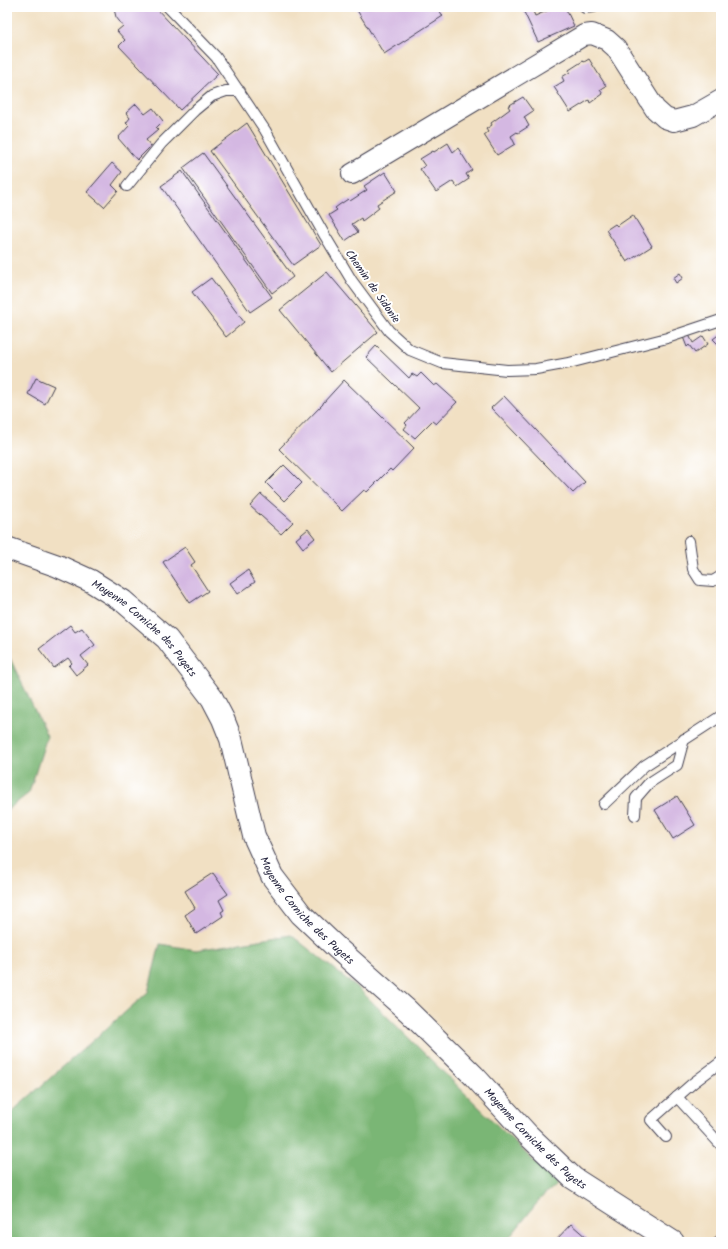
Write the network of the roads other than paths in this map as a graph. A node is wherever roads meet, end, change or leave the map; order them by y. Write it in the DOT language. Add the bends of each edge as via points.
graph roads {
  1 [pos="168,7"];
  2 [pos="584,7"];
  3 [pos="594,7"];
  4 [pos="240,92"];
  5 [pos="721,100"];
  6 [pos="352,174"];
  7 [pos="127,186"];
  8 [pos="721,320"];
  9 [pos="688,541"];
  10 [pos="7,548"];
  11 [pos="721,576"];
  12 [pos="721,716"];
  13 [pos="684,739"];
  14 [pos="604,804"];
  15 [pos="636,815"];
  16 [pos="721,1062"];
  17 [pos="677,1097"];
  18 [pos="666,1137"];
  19 [pos="721,1145"];
  20 [pos="674,1242"];
  1 -- 4 [label="lane, Chemin de Sidonie" via="216,57"];
  2 -- 3 [label="lane"];
  4 -- 7 [label="lane" via="226,91 212,96 195,110"];
  4 -- 8 [label="lane, Chemin de Sidonie" via="265,130 352,281 389,331 410,350 442,363 507,370 536,368 570,363 667,338"];
  5 -- 6 [label="street" via="693,116 674,121 665,118 655,109 616,48 607,40 592,34 584,35"];
  9 -- 11 [label="lane" via="692,569 700,580 713,581"];
  10 -- 20 [label="street, Moyenne Corniche des Pugets" via="58,566 91,582 123,601 168,639 212,698 223,720 231,739 254,836 272,876 301,914 408,1011 573,1178"];
  12 -- 13 [label="lane"];
  13 -- 14 [label="lane" via="644,766"];
  13 -- 15 [label="lane" via="677,764 649,783 636,798"];
  16 -- 17 [label="lane"];
  17 -- 18 [label="lane" via="651,1120"];
  17 -- 19 [label="lane"];
}
